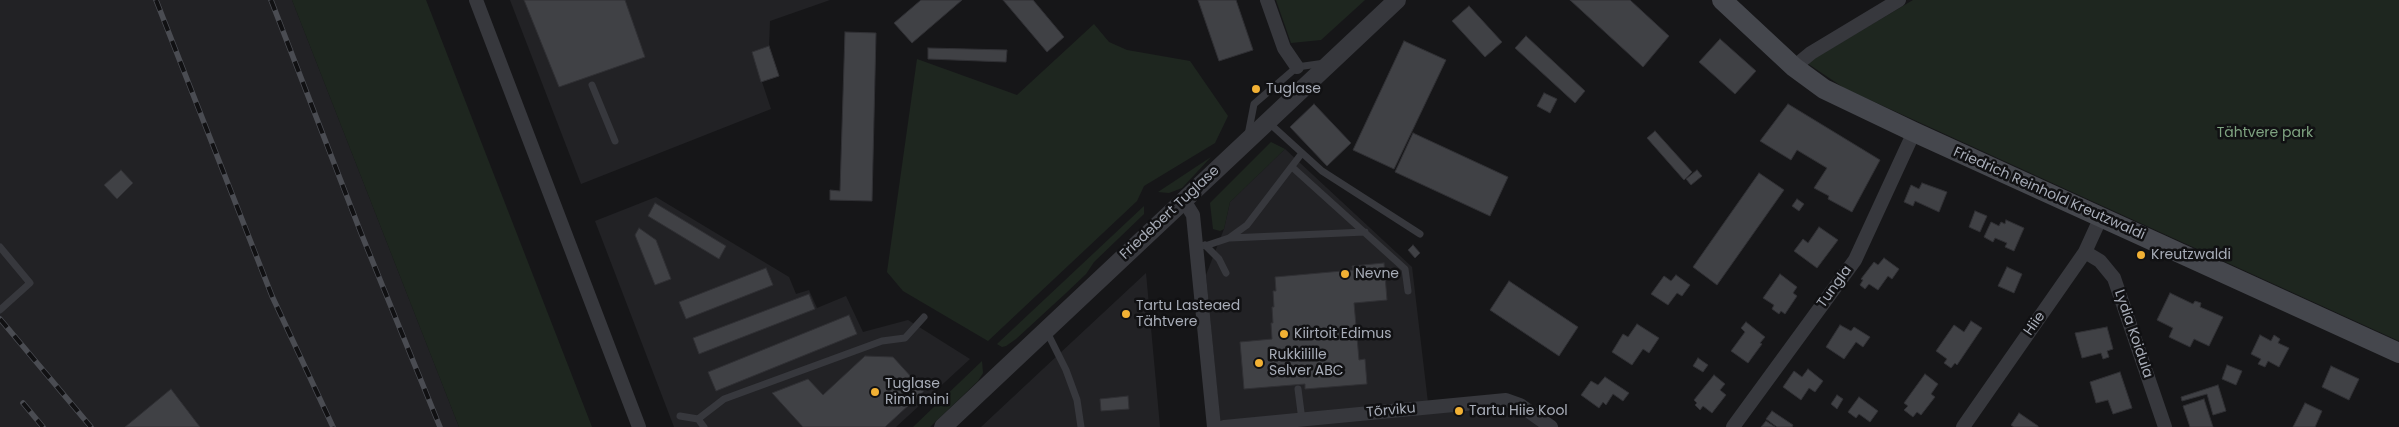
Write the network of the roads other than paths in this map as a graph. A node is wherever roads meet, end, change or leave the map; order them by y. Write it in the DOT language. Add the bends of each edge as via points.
graph roads {
  1 [pos="476,0"];
  2 [pos="1267,0"];
  3 [pos="1397,0"];
  4 [pos="1722,0"];
  5 [pos="1899,0"];
  6 [pos="1330,62"];
  7 [pos="1296,67"];
  8 [pos="1794,67"];
  9 [pos="592,85"];
  10 [pos="1267,121"];
  11 [pos="1914,132"];
  12 [pos="1247,140"];
  13 [pos="615,141"];
  14 [pos="1302,153"];
  15 [pos="1292,167"];
  16 [pos="1184,199"];
  17 [pos="2100,217"];
  18 [pos="1365,232"];
  19 [pos="1420,234"];
  20 [pos="1229,238"];
  21 [pos="1201,246"];
  22 [pos="0,247"];
  23 [pos="2085,252"];
  24 [pos="1226,273"];
  25 [pos="1408,291"];
  26 [pos="0,310"];
  27 [pos="924,318"];
  28 [pos="1046,330"];
  29 [pos="2399,353"];
  30 [pos="1298,389"];
  31 [pos="680,416"];
  32 [pos="698,419"];
  33 [pos="1302,420"];
  34 [pos="639,427"];
  35 [pos="704,427"];
  36 [pos="943,427"];
  37 [pos="1081,427"];
  38 [pos="1214,427"];
  39 [pos="1224,427"];
  40 [pos="1551,427"];
  41 [pos="1733,427"];
  42 [pos="1963,427"];
  43 [pos="2165,427"];
  1 -- 34 [label="street"];
  2 -- 7 [label="street" via="1284,48"];
  3 -- 6 [label="street, Friedebert Tuglase"];
  4 -- 8 [label="main road, Friedrich Reinhold Kreutzwaldi"];
  5 -- 8 [label="street" via="1811,53"];
  6 -- 7 [label="lane"];
  6 -- 10 [label="street, Friedebert Tuglase"];
  7 -- 12 [label="lane" via="1254,104"];
  8 -- 11 [label="main road, Friedrich Reinhold Kreutzwaldi" via="1824,89"];
  9 -- 13 [label="lane"];
  10 -- 12 [label="street, Friedebert Tuglase"];
  10 -- 14 [label="lane"];
  11 -- 17 [label="main road, Friedrich Reinhold Kreutzwaldi"];
  11 -- 41 [label="street, Tungla" via="1855,260"];
  12 -- 16 [label="street, Friedebert Tuglase"];
  14 -- 15 [label="lane"];
  14 -- 19 [label="lane" via="1322,171"];
  15 -- 18 [label="lane"];
  15 -- 20 [label="lane" via="1247,225"];
  16 -- 21 [label="street" via="1193,215"];
  16 -- 28 [label="street, Friedebert Tuglase"];
  17 -- 23 [label="street, Hiie"];
  17 -- 29 [label="main road, Friedrich Reinhold Kreutzwaldi"];
  18 -- 20 [label="lane"];
  18 -- 25 [label="lane" via="1405,269"];
  20 -- 21 [label="lane"];
  21 -- 24 [label="lane" via="1220,259"];
  21 -- 38 [label="street"];
  22 -- 26 [label="lane" via="30,283"];
  23 -- 42 [label="street, Hiie"];
  23 -- 43 [label="street, Lydia Koidula" via="2100,261 2114,278"];
  27 -- 32 [label="lane" via="905,338 882,341 724,399"];
  28 -- 36 [label="street, Friedebert Tuglase"];
  28 -- 37 [label="lane" via="1077,400"];
  30 -- 33 [label="lane"];
  31 -- 32 [label="lane"];
  32 -- 35 [label="lane"];
  33 -- 39 [label="street, Tõrviku"];
  33 -- 40 [label="street, Tõrviku" via="1506,400 1520,405"];
}
